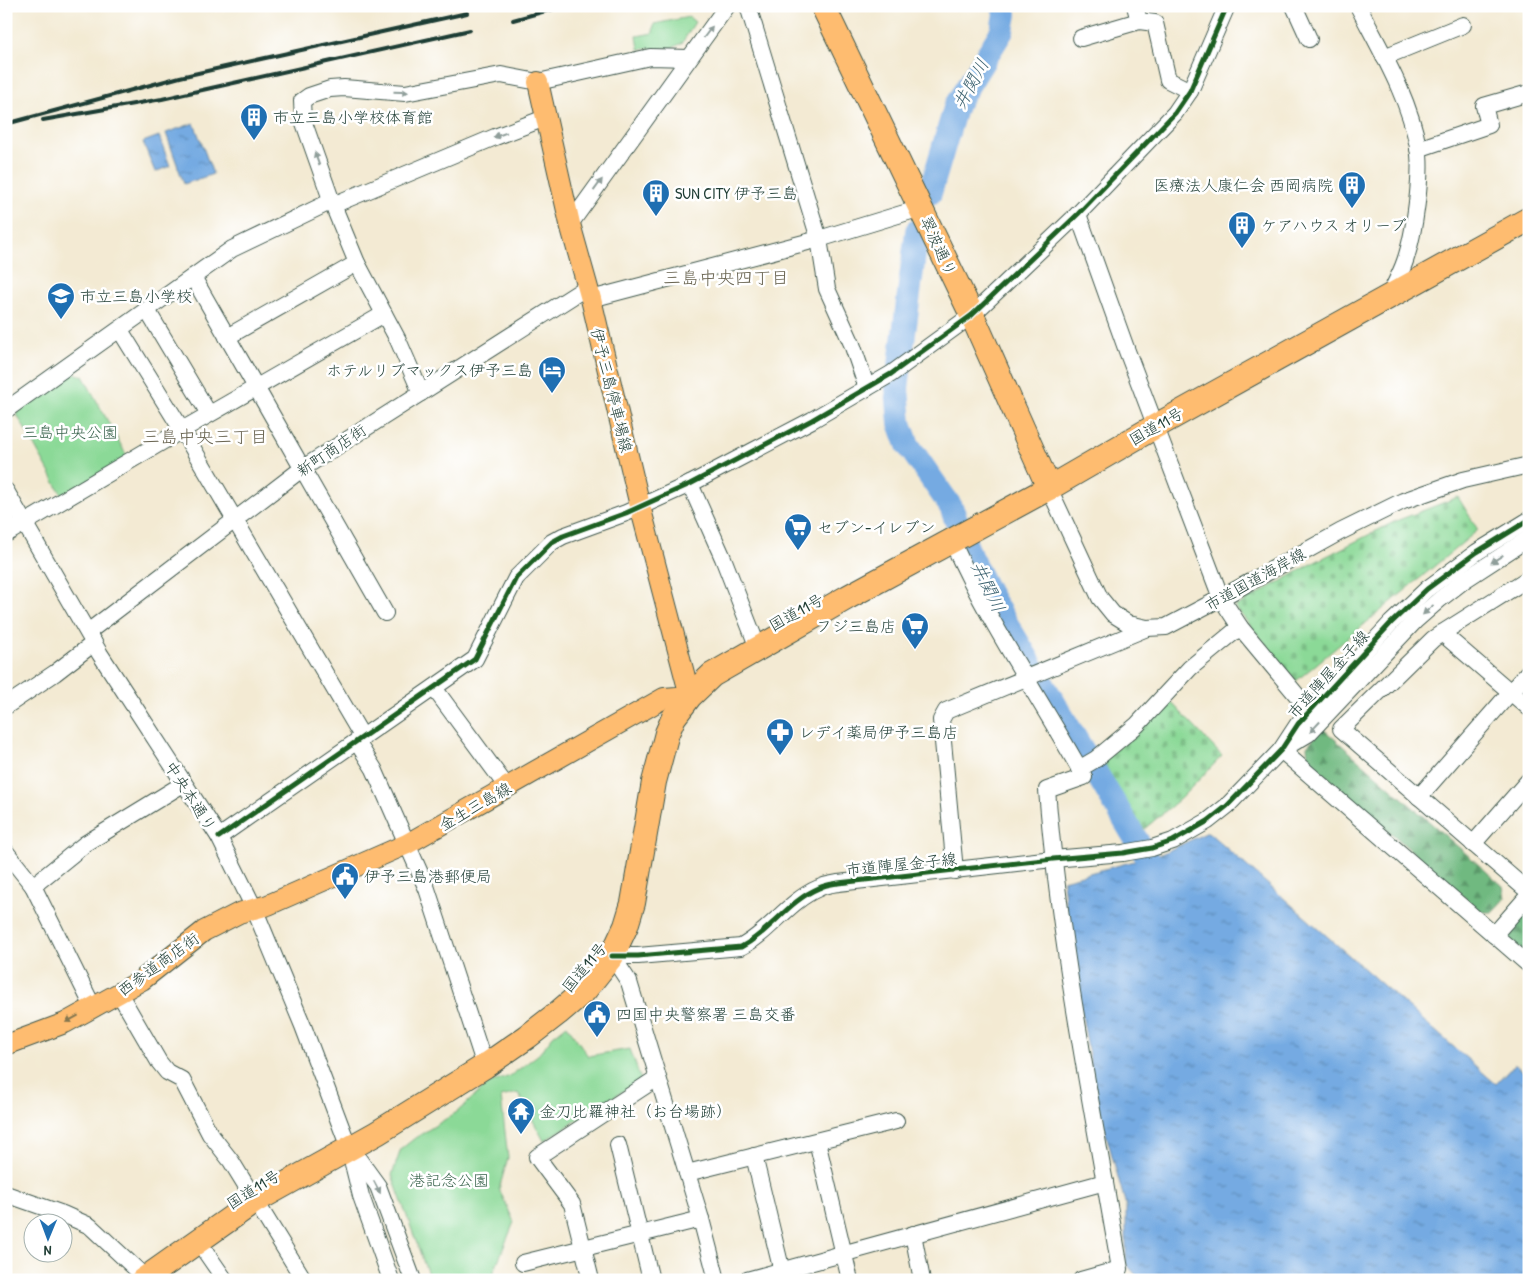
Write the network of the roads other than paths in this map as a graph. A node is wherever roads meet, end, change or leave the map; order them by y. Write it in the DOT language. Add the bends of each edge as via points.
graph roads {
  1 [pos="727,6"];
  2 [pos="748,6"];
  3 [pos="823,6"];
  4 [pos="1227,6"];
  5 [pos="1294,6"];
  6 [pos="1358,6"];
  7 [pos="1137,14"];
  8 [pos="1463,25"];
  9 [pos="1081,38"];
  10 [pos="1309,38"];
  11 [pos="1384,57"];
  12 [pos="689,58"];
  13 [pos="538,82"];
  14 [pos="1190,91"];
  15 [pos="1529,93"];
  16 [pos="546,118"];
  17 [pos="1418,149"];
  18 [pos="332,203"];
  19 [pos="921,208"];
  20 [pos="1078,214"];
  21 [pos="1529,219"];
  22 [pos="570,224"];
  23 [pos="819,239"];
  24 [pos="358,262"];
  25 [pos="193,277"];
  26 [pos="589,293"];
  27 [pos="1389,296"];
  28 [pos="147,310"];
  29 [pos="384,314"];
  30 [pos="972,315"];
  31 [pos="120,330"];
  32 [pos="227,337"];
  33 [pos="256,388"];
  34 [pos="867,388"];
  35 [pos="421,393"];
  36 [pos="6,410"];
  37 [pos="209,414"];
  38 [pos="1156,426"];
  39 [pos="182,430"];
  40 [pos="1529,465"];
  41 [pos="303,468"];
  42 [pos="690,484"];
  43 [pos="1049,488"];
  44 [pos="6,491"];
  45 [pos="640,506"];
  46 [pos="234,520"];
  47 [pos="1529,520"];
  48 [pos="25,524"];
  49 [pos="6,534"];
  50 [pos="962,536"];
  51 [pos="1529,538"];
  52 [pos="1529,578"];
  53 [pos="1221,598"];
  54 [pos="385,613"];
  55 [pos="1240,627"];
  56 [pos="1147,628"];
  57 [pos="1442,633"];
  58 [pos="91,638"];
  59 [pos="758,648"];
  60 [pos="1529,671"];
  61 [pos="1026,678"];
  62 [pos="434,688"];
  63 [pos="1511,692"];
  64 [pos="690,696"];
  65 [pos="6,706"];
  66 [pos="1529,708"];
  67 [pos="1310,711"];
  68 [pos="360,740"];
  69 [pos="1281,750"];
  70 [pos="1079,769"];
  71 [pos="1529,780"];
  72 [pos="183,784"];
  73 [pos="507,787"];
  74 [pos="1419,797"];
  75 [pos="219,837"];
  76 [pos="407,844"];
  77 [pos="1473,844"];
  78 [pos="6,852"];
  79 [pos="1053,859"];
  80 [pos="955,871"];
  81 [pos="33,886"];
  82 [pos="1529,893"];
  83 [pos="254,908"];
  84 [pos="1494,935"];
  85 [pos="612,956"];
  86 [pos="1529,965"];
  87 [pos="120,993"];
  88 [pos="94,1007"];
  89 [pos="6,1045"];
  90 [pos="485,1066"];
  91 [pos="657,1078"];
  92 [pos="896,1121"];
  93 [pos="817,1140"];
  94 [pos="618,1145"];
  95 [pos="350,1148"];
  96 [pos="754,1156"];
  97 [pos="687,1173"];
  98 [pos="1105,1182"];
  99 [pos="6,1194"];
  100 [pos="255,1201"];
  101 [pos="700,1219"];
  102 [pos="640,1234"];
  103 [pos="913,1234"];
  104 [pos="198,1241"];
  105 [pos="583,1248"];
  106 [pos="843,1253"];
  107 [pos="523,1263"];
  108 [pos="783,1275"];
  109 [pos="146,1279"];
  110 [pos="226,1280"];
  111 [pos="304,1280"];
  112 [pos="391,1280"];
  113 [pos="413,1280"];
  114 [pos="590,1280"];
  115 [pos="651,1280"];
  116 [pos="717,1280"];
  117 [pos="747,1280"];
  118 [pos="850,1280"];
  119 [pos="922,1280"];
  120 [pos="1082,1280"];
  12 -- 1 [label="street, one-way"];
  2 -- 23 [label="street"];
  3 -- 19 [label="highway, 翠波通り"];
  4 -- 14 [label="street"];
  5 -- 10 [label="street"];
  6 -- 11 [label="street"];
  7 -- 9 [label="street"];
  7 -- 14 [label="street" via="1155,23 1168,80"];
  8 -- 11 [label="street"];
  11 -- 17 [label="street" via="1406,104"];
  12 -- 13 [label="street" via="650,57"];
  22 -- 12 [label="street, one-way"];
  13 -- 16 [label="main road, 伊予三島停車場線"];
  18 -- 13 [label="street, one-way" via="303,120 302,101 309,96 344,88 405,93 501,75"];
  14 -- 20 [label="street" via="1175,113"];
  15 -- 17 [label="street" via="1484,106 1489,125"];
  16 -- 18 [label="street, one-way"];
  16 -- 22 [label="main road, 伊予三島停車場線"];
  17 -- 27 [label="street" via="1419,172 1412,234 1405,261"];
  18 -- 24 [label="street"];
  18 -- 25 [label="street" via="232,249"];
  19 -- 23 [label="street, 新町商店街"];
  19 -- 30 [label="highway, 翠波通り"];
  20 -- 30 [label="street"];
  20 -- 38 [label="street"];
  21 -- 27 [label="highway, 国道11号"];
  22 -- 26 [label="main road, 伊予三島停車場線"];
  23 -- 26 [label="street, 新町商店街"];
  23 -- 34 [label="street" via="827,289 852,344"];
  24 -- 29 [label="street"];
  24 -- 32 [label="street"];
  25 -- 28 [label="street"];
  25 -- 32 [label="street"];
  26 -- 35 [label="street, 新町商店街"];
  26 -- 45 [label="main road, 伊予三島停車場線"];
  27 -- 38 [label="highway, 国道11号"];
  28 -- 31 [label="street"];
  28 -- 37 [label="street"];
  29 -- 33 [label="street"];
  29 -- 35 [label="street"];
  30 -- 34 [label="street"];
  30 -- 43 [label="highway, 翠波通り"];
  31 -- 36 [label="street"];
  31 -- 39 [label="street"];
  32 -- 33 [label="street"];
  33 -- 37 [label="street"];
  33 -- 41 [label="street"];
  34 -- 42 [label="street"];
  35 -- 41 [label="street, 新町商店街"];
  37 -- 39 [label="street"];
  38 -- 43 [label="highway, 国道11号"];
  38 -- 53 [label="street"];
  39 -- 46 [label="street"];
  39 -- 48 [label="street"];
  40 -- 53 [label="street, 市道国道海岸線" via="1463,480 1403,501"];
  41 -- 46 [label="street, 新町商店街"];
  41 -- 54 [label="street"];
  42 -- 45 [label="street"];
  42 -- 59 [label="street" via="724,558"];
  43 -- 50 [label="highway, 国道11号"];
  43 -- 56 [label="street, 市道国道海岸線" via="1100,598 1113,614 1129,624"];
  44 -- 48 [label="street, 中央本通り"];
  45 -- 62 [label="street" via="548,545 516,578 475,660"];
  45 -- 64 [label="main road, 伊予三島停車場線"];
  46 -- 58 [label="street, 新町商店街"];
  46 -- 68 [label="street"];
  47 -- 67 [label="street, 市道陣屋金子線" via="1477,552 1427,589"];
  48 -- 49 [label="street"];
  48 -- 58 [label="street, 中央本通り"];
  50 -- 59 [label="highway, 国道11号"];
  50 -- 61 [label="street" via="967,575"];
  51 -- 69 [label="street, 市道陣屋金子線, one-way" via="1438,600 1308,734"];
  52 -- 57 [label="street"];
  53 -- 55 [label="street"];
  53 -- 56 [label="street, 市道国道海岸線" via="1166,627"];
  55 -- 67 [label="street"];
  55 -- 70 [label="street" via="1190,668 1137,725"];
  56 -- 61 [label="street"];
  57 -- 63 [label="street"];
  57 -- 74 [label="street" via="1341,729"];
  58 -- 65 [label="street, 新町商店街" via="55,673"];
  58 -- 72 [label="street, 中央本通り"];
  59 -- 64 [label="highway, 国道11号" via="712,675"];
  60 -- 63 [label="street"];
  61 -- 70 [label="street"];
  61 -- 80 [label="street" via="946,711 941,720"];
  62 -- 68 [label="street"];
  62 -- 73 [label="street"];
  63 -- 66 [label="street"];
  63 -- 74 [label="street"];
  64 -- 73 [label="main road, 金生三島線" via="664,698"];
  64 -- 85 [label="highway, 国道11号" via="674,717 661,754 633,903"];
  67 -- 69 [label="street, 市道陣屋金子線"];
  68 -- 75 [label="street"];
  68 -- 76 [label="street"];
  69 -- 79 [label="street, 市道陣屋金子線" via="1227,806 1174,841 1123,853"];
  69 -- 84 [label="street"];
  70 -- 79 [label="street" via="1084,777 1048,790"];
  71 -- 77 [label="street"];
  72 -- 75 [label="street, 中央本通り"];
  72 -- 81 [label="street" via="85,844"];
  73 -- 76 [label="main road, 金生三島線"];
  74 -- 77 [label="street"];
  75 -- 83 [label="street, 中央本通り"];
  76 -- 83 [label="main road, 金生三島線" via="268,905"];
  76 -- 90 [label="street" via="427,889"];
  77 -- 82 [label="street"];
  78 -- 81 [label="street"];
  79 -- 80 [label="street, 市道陣屋金子線"];
  79 -- 98 [label="street"];
  80 -- 85 [label="street, 市道陣屋金子線" via="820,887 804,896 753,941 740,948"];
  81 -- 88 [label="street"];
  82 -- 84 [label="street"];
  83 -- 87 [label="main road, 西参道商店街" via="239,912 204,931 142,980"];
  83 -- 95 [label="street, 中央本通り"];
  84 -- 86 [label="street"];
  85 -- 90 [label="highway, 国道11号" via="585,990"];
  85 -- 91 [label="street" via="629,982"];
  87 -- 88 [label="main road, 西参道商店街"];
  87 -- 100 [label="street" via="159,1062 167,1072 182,1080 210,1134"];
  88 -- 89 [label="main road, 西参道商店街, one-way" via="65,1023"];
  90 -- 95 [label="highway, 国道11号"];
  91 -- 97 [label="street"];
  91 -- 105 [label="street" via="537,1157 572,1204"];
  92 -- 93 [label="street"];
  93 -- 96 [label="street"];
  93 -- 106 [label="street"];
  94 -- 102 [label="street"];
  95 -- 100 [label="highway, 国道11号"];
  95 -- 112 [label="street" via="361,1196"];
  95 -- 113 [label="street, one-way" via="378,1186"];
  96 -- 97 [label="street"];
  96 -- 108 [label="street"];
  97 -- 101 [label="street"];
  98 -- 103 [label="street"];
  98 -- 120 [label="street" via="1120,1270"];
  99 -- 109 [label="street" via="90,1226"];
  100 -- 104 [label="highway, 国道11号"];
  100 -- 111 [label="street"];
  101 -- 102 [label="street"];
  101 -- 116 [label="street"];
  102 -- 105 [label="street"];
  102 -- 115 [label="street"];
  103 -- 106 [label="street"];
  103 -- 119 [label="street"];
  104 -- 109 [label="highway, 国道11号"];
  104 -- 110 [label="street"];
  105 -- 107 [label="street"];
  105 -- 114 [label="street"];
  106 -- 108 [label="street"];
  106 -- 118 [label="street"];
  108 -- 117 [label="street"];
}
